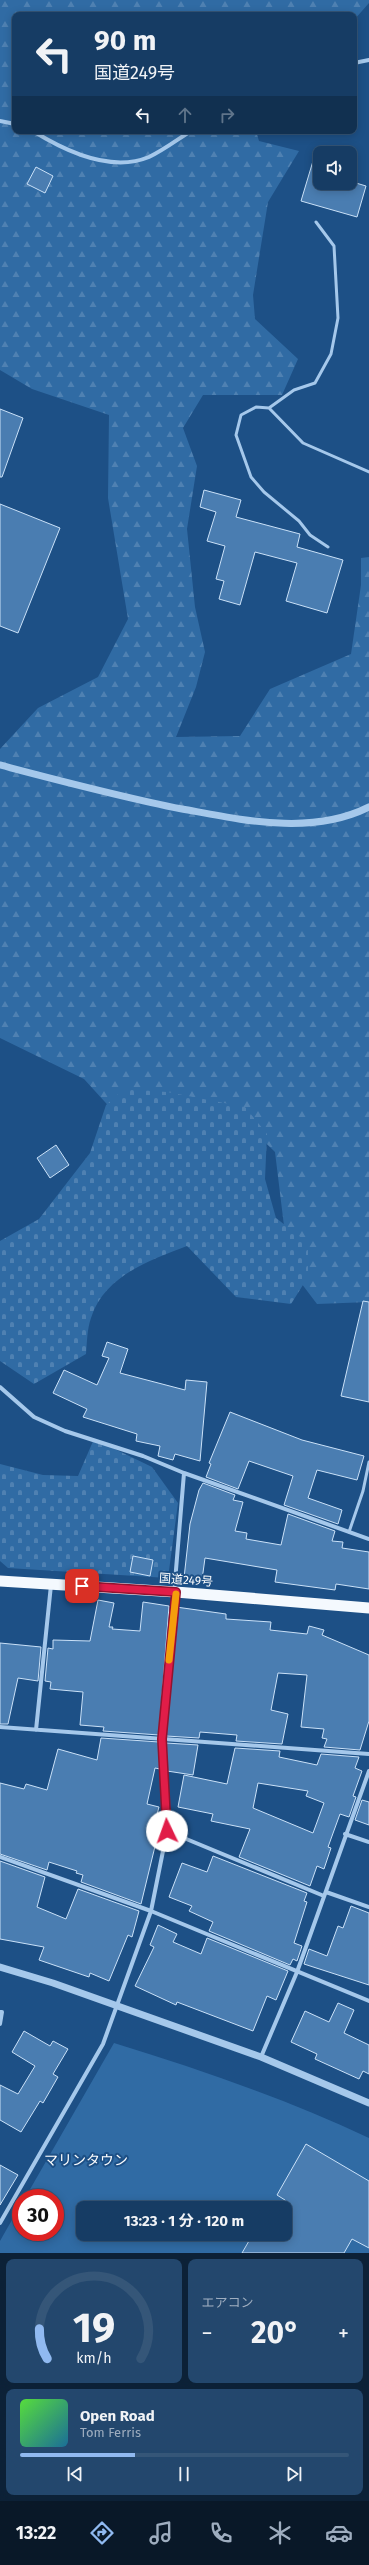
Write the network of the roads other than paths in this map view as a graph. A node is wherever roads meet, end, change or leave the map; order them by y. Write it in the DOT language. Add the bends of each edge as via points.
graph roads {
  1 [pos="369,60"];
  2 [pos="357,62"];
  3 [pos="0,121"];
  4 [pos="12,123"];
  5 [pos="39,134"];
  6 [pos="186,134"];
  7 [pos="316,222"];
  8 [pos="269,408"];
  9 [pos="369,472"];
  10 [pos="328,547"];
  11 [pos="0,765"];
  12 [pos="369,807"];
  13 [pos="0,1387"];
  14 [pos="369,1462"];
  15 [pos="184,1474"];
  16 [pos="349,1532"];
  17 [pos="369,1539"];
  18 [pos="0,1581"];
  19 [pos="51,1584"];
  20 [pos="176,1592"];
  21 [pos="369,1608"];
  22 [pos="0,1727"];
  23 [pos="36,1730"];
  24 [pos="162,1739"];
  25 [pos="369,1754"];
  26 [pos="369,1771"];
  27 [pos="167,1831"];
  28 [pos="345,1834"];
  29 [pos="369,1842"];
  30 [pos="0,1857"];
  31 [pos="325,1894"];
  32 [pos="369,1907"];
  33 [pos="151,1911"];
  34 [pos="0,1967"];
  35 [pos="297,1972"];
  36 [pos="369,2001"];
  37 [pos="115,2007"];
  38 [pos="0,2012"];
  39 [pos="0,2024"];
  40 [pos="261,2058"];
  41 [pos="369,2103"];
  42 [pos="2,2215"];
  43 [pos="0,2223"];
  1 -- 2 [label="street"];
  3 -- 4 [label="street"];
  5 -- 6 [label="street" via="76,154 122,163 149,157"];
  7 -- 8 [label="lane" via="334,246 338,318 331,354 315,383 294,390"];
  8 -- 9 [label="lane" via="303,443"];
  8 -- 10 [label="lane" via="256,407 241,415 236,435 250,477 299,521 310,535"];
  11 -- 12 [label="street" via="119,797 250,822 311,823 349,817"];
  13 -- 15 [label="street" via="34,1417 46,1423 143,1456"];
  14 -- 16 [label="lane" via="363,1491"];
  15 -- 16 [label="street"];
  15 -- 20 [label="street"];
  16 -- 17 [label="street"];
  18 -- 19 [label="highway, 国道249号"];
  19 -- 20 [label="highway, 国道249号"];
  19 -- 23 [label="street"];
  20 -- 21 [label="highway, 国道249号"];
  20 -- 24 [label="street"];
  22 -- 23 [label="street"];
  23 -- 24 [label="street"];
  24 -- 25 [label="street"];
  24 -- 27 [label="street"];
  26 -- 28 [label="street"];
  27 -- 31 [label="street"];
  27 -- 33 [label="street"];
  28 -- 29 [label="street"];
  28 -- 31 [label="street"];
  30 -- 33 [label="street"];
  31 -- 32 [label="street"];
  31 -- 35 [label="street"];
  33 -- 35 [label="street"];
  33 -- 37 [label="street"];
  34 -- 37 [label="street" via="53,1983"];
  35 -- 36 [label="street"];
  35 -- 40 [label="street"];
  37 -- 40 [label="street"];
  37 -- 42 [label="street" via="103,2044"];
  38 -- 39 [label="street"];
  40 -- 41 [label="street"];
  42 -- 43 [label="street"];
}
